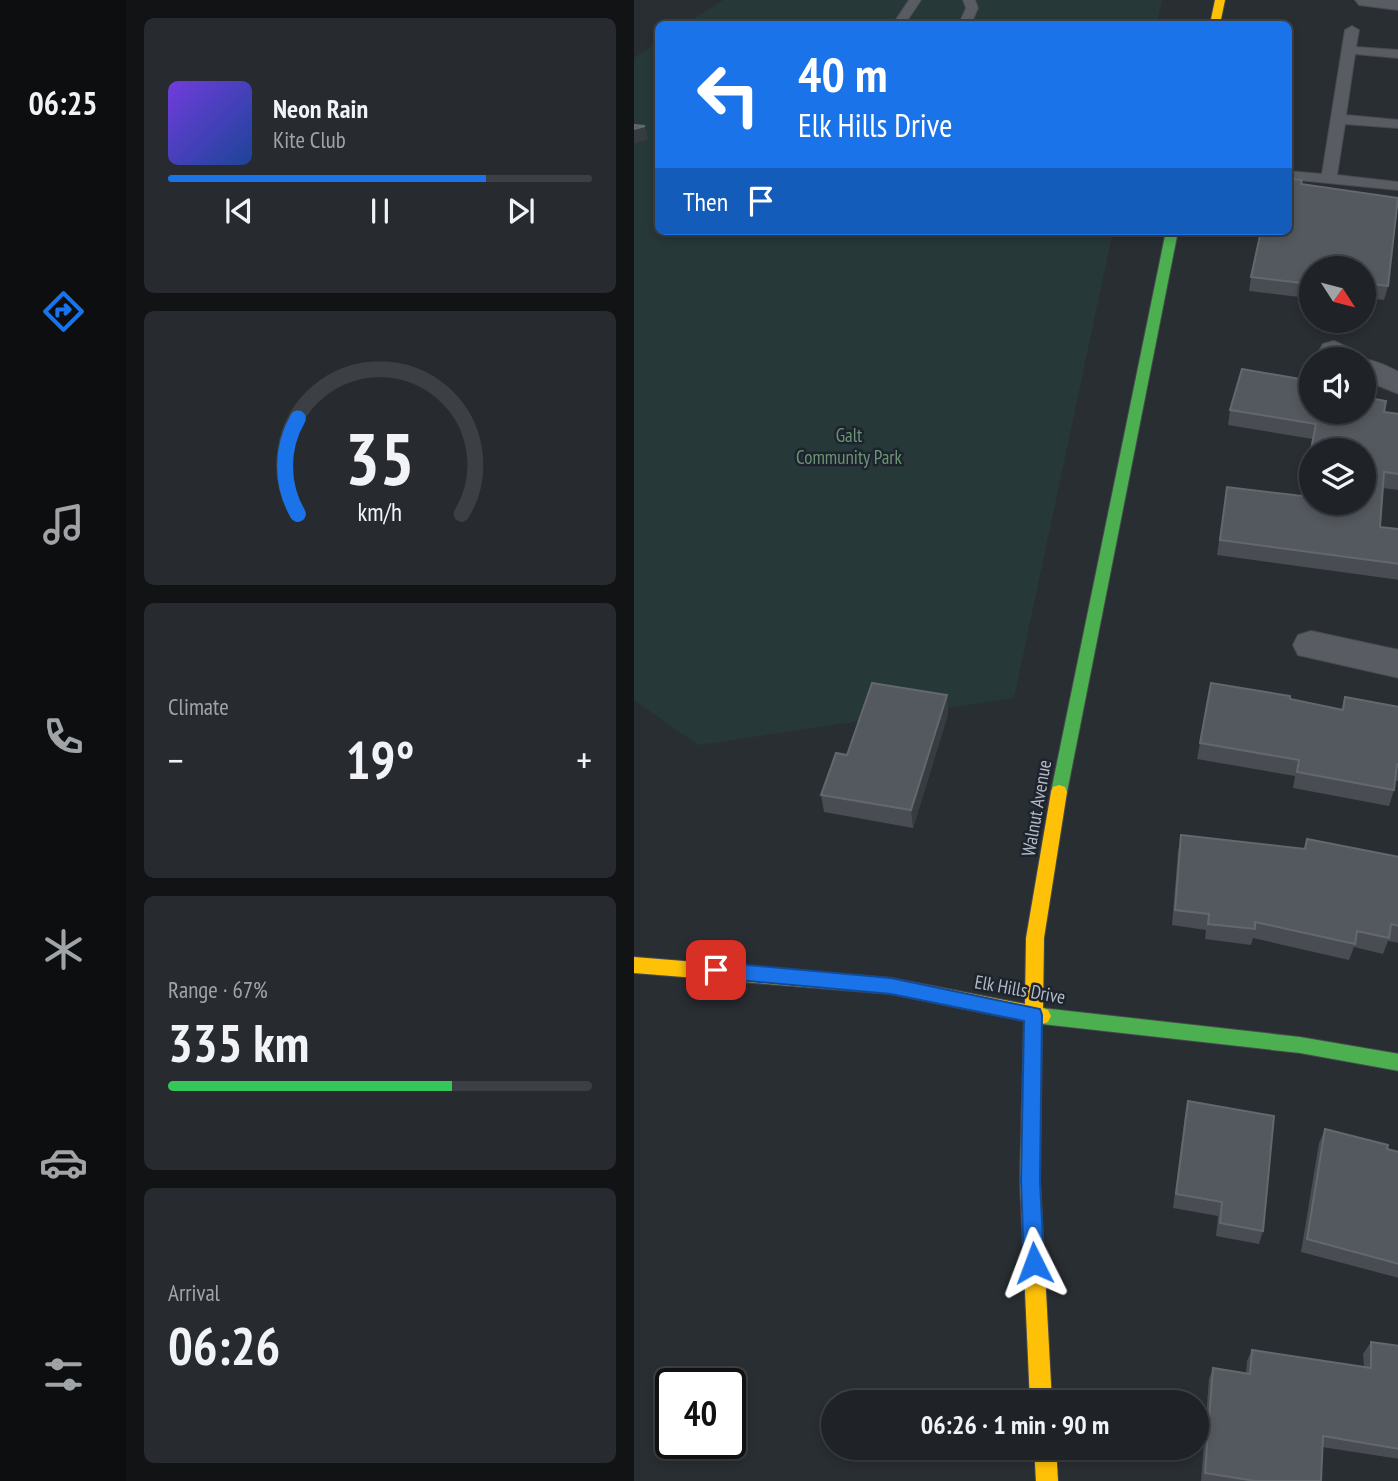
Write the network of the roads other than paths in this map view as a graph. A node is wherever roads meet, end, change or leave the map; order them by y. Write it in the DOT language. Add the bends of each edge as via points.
graph roads {
  1 [pos="915,0"];
  2 [pos="969,0"];
  3 [pos="1220,0"];
  4 [pos="1367,0"];
  5 [pos="1399,3"];
  6 [pos="901,21"];
  7 [pos="966,21"];
  8 [pos="1216,21"];
  9 [pos="1352,30"];
  10 [pos="1349,50"];
  11 [pos="1399,54"];
  12 [pos="1340,119"];
  13 [pos="1399,124"];
  14 [pos="1292,175"];
  15 [pos="1329,179"];
  16 [pos="1399,186"];
  17 [pos="1171,235"];
  18 [pos="1376,373"];
  19 [pos="1399,384"];
  20 [pos="1311,645"];
  21 [pos="1399,664"];
  22 [pos="634,965"];
  23 [pos="1033,1015"];
  24 [pos="1399,1063"];
  25 [pos="1040,1390"];
  26 [pos="1046,1460"];
  27 [pos="1047,1481"];
  1 -- 6 [label="lane"];
  2 -- 7 [label="lane" via="972,8"];
  3 -- 8 [label="street"];
  4 -- 5 [label="street"];
  9 -- 10 [label="lane"];
  10 -- 11 [label="lane"];
  10 -- 12 [label="lane"];
  12 -- 13 [label="lane"];
  12 -- 15 [label="lane"];
  14 -- 15 [label="lane"];
  15 -- 16 [label="lane"];
  17 -- 23 [label="street, Walnut Avenue" via="1056,807 1035,938"];
  18 -- 19 [label="street"];
  20 -- 21 [label="street"];
  22 -- 23 [label="street, Elk Hills Drive" via="891,986"];
  23 -- 24 [label="street, Elk Hills Drive" via="1300,1045"];
  23 -- 25 [label="street, Walnut Avenue" via="1031,1181"];
  26 -- 27 [label="street"];
}
